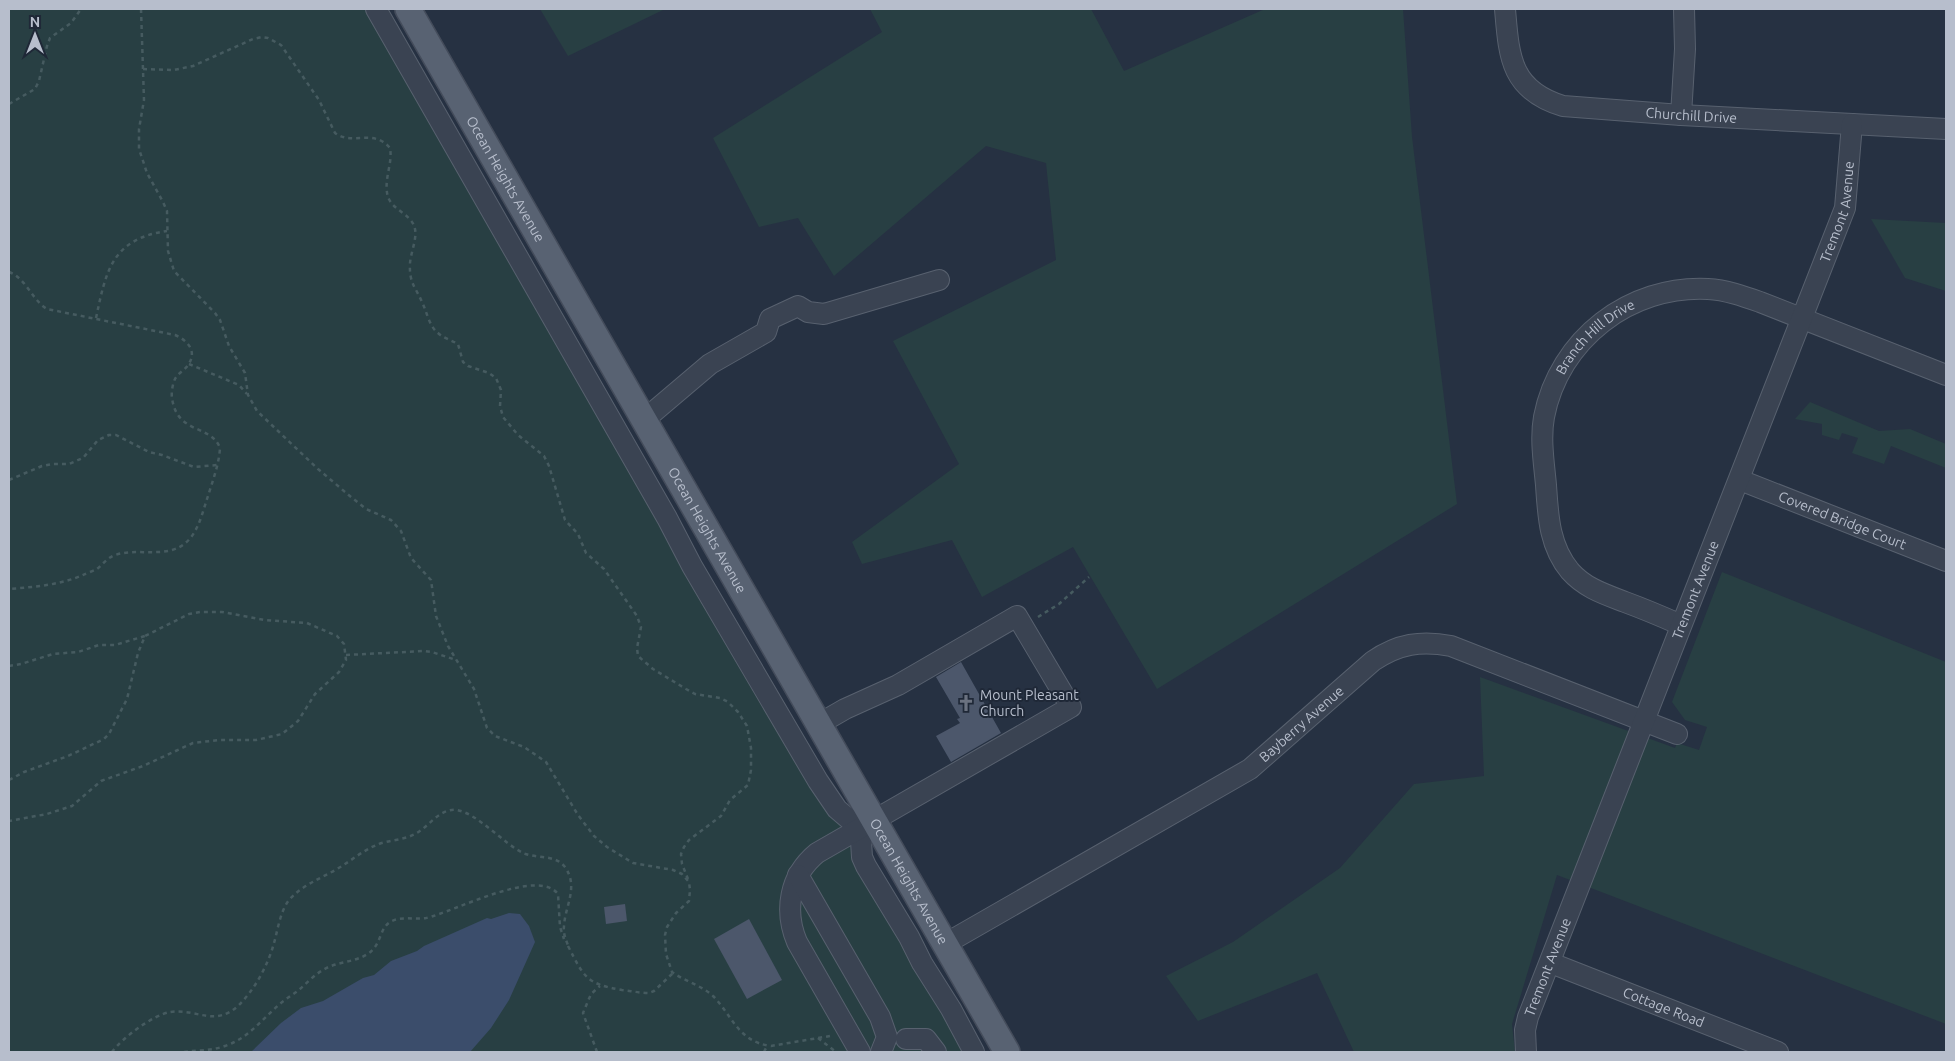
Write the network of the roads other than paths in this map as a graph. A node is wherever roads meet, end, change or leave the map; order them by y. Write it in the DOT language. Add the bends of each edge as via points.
graph roads {
  1 [pos="376,9"];
  2 [pos="408,9"];
  3 [pos="1505,9"];
  4 [pos="1684,9"];
  5 [pos="1681,114"];
  6 [pos="1852,124"];
  7 [pos="1946,129"];
  8 [pos="939,280"];
  9 [pos="1802,319"];
  10 [pos="1946,375"];
  11 [pos="644,420"];
  12 [pos="1740,480"];
  13 [pos="1946,560"];
  14 [pos="1681,625"];
  15 [pos="1645,721"];
  16 [pos="818,724"];
  17 [pos="1677,734"];
  18 [pos="865,825"];
  19 [pos="798,875"];
  20 [pos="945,944"];
  21 [pos="1551,963"];
  22 [pos="905,1045"];
  23 [pos="860,1052"];
  24 [pos="974,1052"];
  25 [pos="1007,1052"];
  26 [pos="1526,1052"];
  27 [pos="1778,1052"];
  1 -- 18 [label="street" via="692,566 818,781 837,809 851,821"];
  2 -- 11 [label="main road, Ocean Heights Avenue"];
  3 -- 5 [label="street, Churchill Drive" via="1508,48 1515,71 1545,100 1572,107"];
  4 -- 5 [label="street"];
  5 -- 6 [label="street, Churchill Drive"];
  6 -- 7 [label="street, Churchill Drive"];
  6 -- 9 [label="street, Tremont Avenue" via="1846,203"];
  8 -- 11 [label="street" via="824,314 808,312 798,306 770,319 766,332 710,364"];
  9 -- 10 [label="street, Branch Hill Drive"];
  9 -- 12 [label="street, Tremont Avenue"];
  9 -- 14 [label="street, Branch Hill Drive" via="1729,292 1697,289 1656,295 1618,311 1591,331 1568,359 1551,393 1543,427 1543,461 1551,531 1559,555 1587,586"];
  11 -- 16 [label="main road, Ocean Heights Avenue"];
  12 -- 13 [label="street, Covered Bridge Court"];
  12 -- 14 [label="street, Tremont Avenue"];
  14 -- 15 [label="street, Tremont Avenue"];
  15 -- 17 [label="street, Bayberry Avenue"];
  15 -- 20 [label="street, Bayberry Avenue" via="1451,646 1428,642 1402,646 1373,661 1250,769"];
  15 -- 21 [label="street, Tremont Avenue"];
  16 -- 18 [label="main road, Ocean Heights Avenue"];
  16 -- 18 [label="street" via="898,684 1018,616 1071,707"];
  18 -- 19 [label="street" via="817,853"];
  18 -- 20 [label="main road, Ocean Heights Avenue"];
  18 -- 24 [label="street" via="861,840 866,866"];
  19 -- 22 [label="street" via="880,1017"];
  19 -- 23 [label="street" via="790,908 792,929"];
  20 -- 25 [label="main road, Ocean Heights Avenue"];
  21 -- 26 [label="street, Tremont Avenue" via="1525,1026"];
  21 -- 27 [label="street, Cottage Road"];
}
